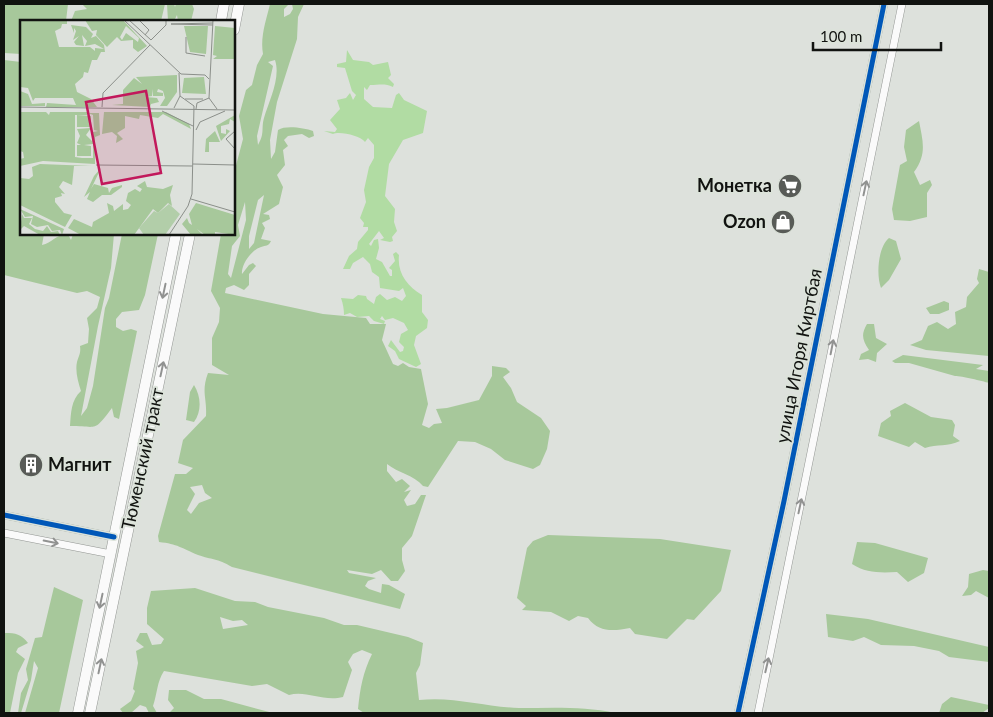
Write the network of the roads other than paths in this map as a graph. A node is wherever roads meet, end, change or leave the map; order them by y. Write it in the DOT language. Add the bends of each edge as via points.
graph roads {
  1 [pos="224,4"];
  2 [pos="239,4"];
  3 [pos="884,4"];
  4 [pos="902,4"];
  5 [pos="221,20"];
  6 [pos="235,25"];
  7 [pos="176,235"];
  8 [pos="190,235"];
  9 [pos="4,515"];
  10 [pos="4,533"];
  11 [pos="114,537"];
  12 [pos="111,554"];
  13 [pos="78,713"];
  14 [pos="90,713"];
  15 [pos="738,713"];
  16 [pos="758,713"];
  1 -- 5 [label="main road"];
  2 -- 6 [label="main road"];
  3 -- 15 [label="street, улица Игоря Киртбая"];
  16 -- 4 [label="street, улица Игоря Киртбая, one-way"];
  7 -- 11 [label="main road, Тюменский тракт, one-way"];
  14 -- 8 [label="main road, Тюменский тракт, one-way"];
  9 -- 11 [label="street"];
  10 -- 12 [label="street, one-way"];
  11 -- 12 [label="main road, Тюменский тракт"];
  12 -- 13 [label="main road, Тюменский тракт, one-way"];
}
